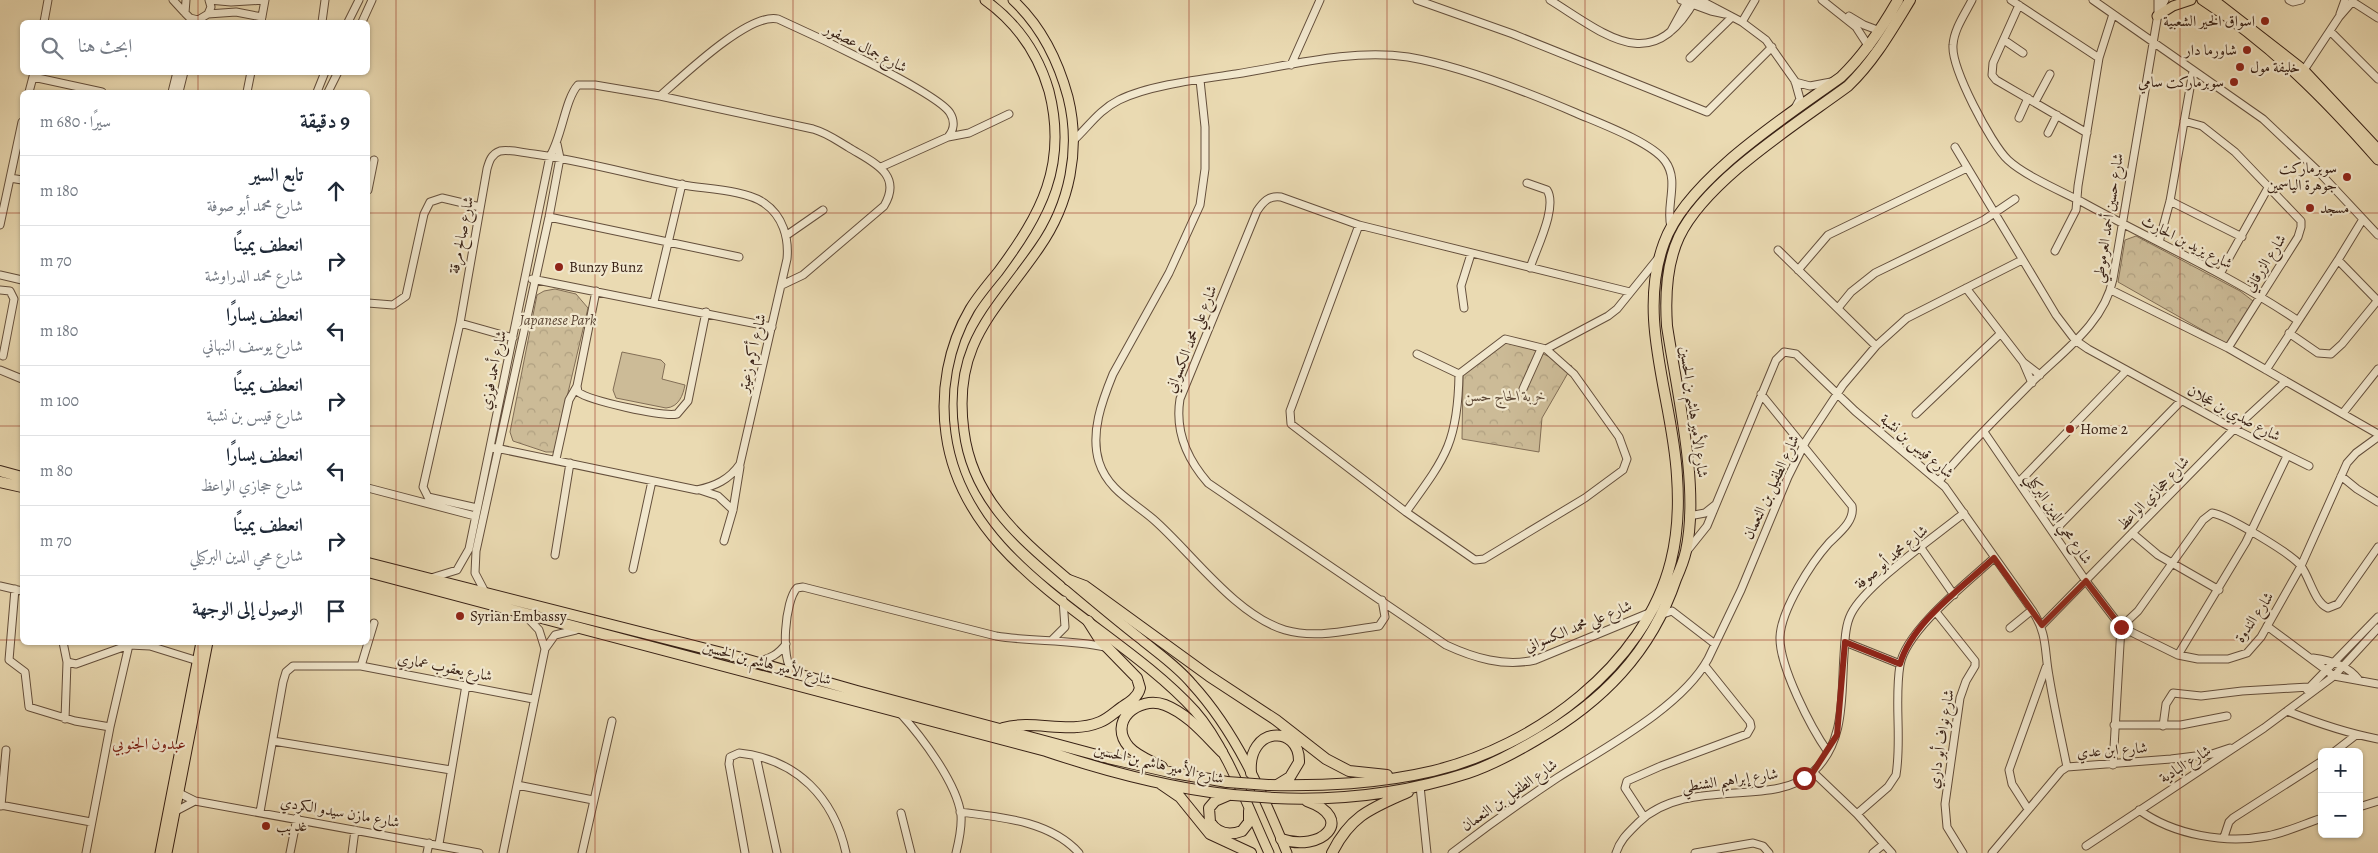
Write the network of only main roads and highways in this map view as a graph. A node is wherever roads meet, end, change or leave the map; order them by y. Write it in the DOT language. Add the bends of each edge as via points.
graph roads {
  1 [pos="985,0"];
  2 [pos="1013,0"];
  3 [pos="1898,0"];
  4 [pos="1910,0"];
  5 [pos="2191,0"];
  6 [pos="2202,0"];
  7 [pos="2214,0"];
  8 [pos="2158,15"];
  9 [pos="2378,148"];
  10 [pos="2378,160"];
  11 [pos="0,471"];
  12 [pos="20,477"];
  13 [pos="1,484"];
  14 [pos="20,487"];
  15 [pos="370,564"];
  16 [pos="370,573"];
  17 [pos="1069,580"];
  18 [pos="1088,620"];
  19 [pos="201,645"];
  20 [pos="207,645"];
  21 [pos="1003,729"];
  22 [pos="1222,752"];
  23 [pos="1251,773"];
  24 [pos="1174,774"];
  25 [pos="1408,777"];
  26 [pos="1156,781"];
  27 [pos="1272,785"];
  28 [pos="1420,786"];
  29 [pos="1231,795"];
  30 [pos="1301,800"];
  31 [pos="1249,810"];
  32 [pos="1281,838"];
  33 [pos="167,852"];
  34 [pos="1251,853"];
  35 [pos="1269,853"];
  36 [pos="1287,853"];
  37 [pos="1332,853"];
  1 -- 18 [label="main road" via="1019,30 1041,67 1052,105 1055,156 1046,194 1036,217 971,307 962,325 944,392 946,434 955,476 978,520 1006,552"];
  2 -- 17 [label="main road" via="1036,26 1062,76 1074,140 1070,174 1060,211 1040,248 983,325 970,357 962,398 966,448 983,491 1005,521 1023,541"];
  3 -- 25 [label="highway, شارع الأمير هاشم بن الحسين" via="1869,47 1835,81 1707,182 1671,227 1659,257 1654,289 1654,324 1677,473 1678,502 1671,562 1656,602 1625,650 1599,679 1554,716 1481,756"];
  4 -- 28 [label="highway, شارع الأمير هاشم بن الحسين" via="1862,73 1748,160 1691,216 1680,236 1668,273 1666,305 1689,473 1689,516 1686,551 1673,589 1671,614 1620,675 1568,721 1478,769"];
  5 -- 8 [label="main road"];
  6 -- 10 [label="main road" via="2296,72"];
  7 -- 9 [label="main road" via="2304,70"];
  11 -- 12 [label="highway"];
  13 -- 14 [label="highway"];
  15 -- 21 [label="highway, شارع الأمير هاشم بن الحسين" via="757,662"];
  16 -- 26 [label="highway, شارع الأمير هاشم بن الحسين"];
  17 -- 23 [label="main road" via="1190,682 1224,727"];
  17 -- 25 [label="highway" via="1085,586 1334,764 1358,773"];
  18 -- 21 [label="highway" via="1106,647 1140,683 1139,692 1104,720 1088,726 1065,728 1022,724"];
  18 -- 22 [label="main road" via="1171,687 1197,713"];
  19 -- 33 [label="main road"];
  20 -- 33 [label="main road"];
  21 -- 24 [label="highway, شارع الأمير هاشم بن الحسين"];
  22 -- 24 [label="highway" via="1188,718 1167,706 1153,702 1134,707 1125,718 1125,741 1135,752"];
  22 -- 31 [label="main road"];
  23 -- 27 [label="highway" via="1251,759 1260,742 1268,737 1286,737 1295,745 1299,762 1290,777"];
  23 -- 32 [label="main road"];
  24 -- 27 [label="highway, شارع الأمير هاشم بن الحسين, bridge"];
  25 -- 27 [label="highway, شارع الأمير هاشم بن الحسين" via="1344,785"];
  26 -- 29 [label="highway, شارع الأمير هاشم بن الحسين"];
  26 -- 34 [label="highway" via="1180,797 1210,834"];
  28 -- 30 [label="highway, شارع الأمير هاشم بن الحسين" via="1341,798"];
  28 -- 37 [label="highway" via="1364,811 1345,830"];
  29 -- 30 [label="highway, شارع الأمير هاشم بن الحسين, bridge"];
  29 -- 31 [label="highway" via="1216,801 1210,808 1210,822 1216,829 1229,834 1242,831 1249,822"];
  30 -- 32 [label="highway" via="1329,814 1331,827 1327,839 1306,849 1290,846"];
  31 -- 35 [label="main road"];
  32 -- 36 [label="main road"];
}
